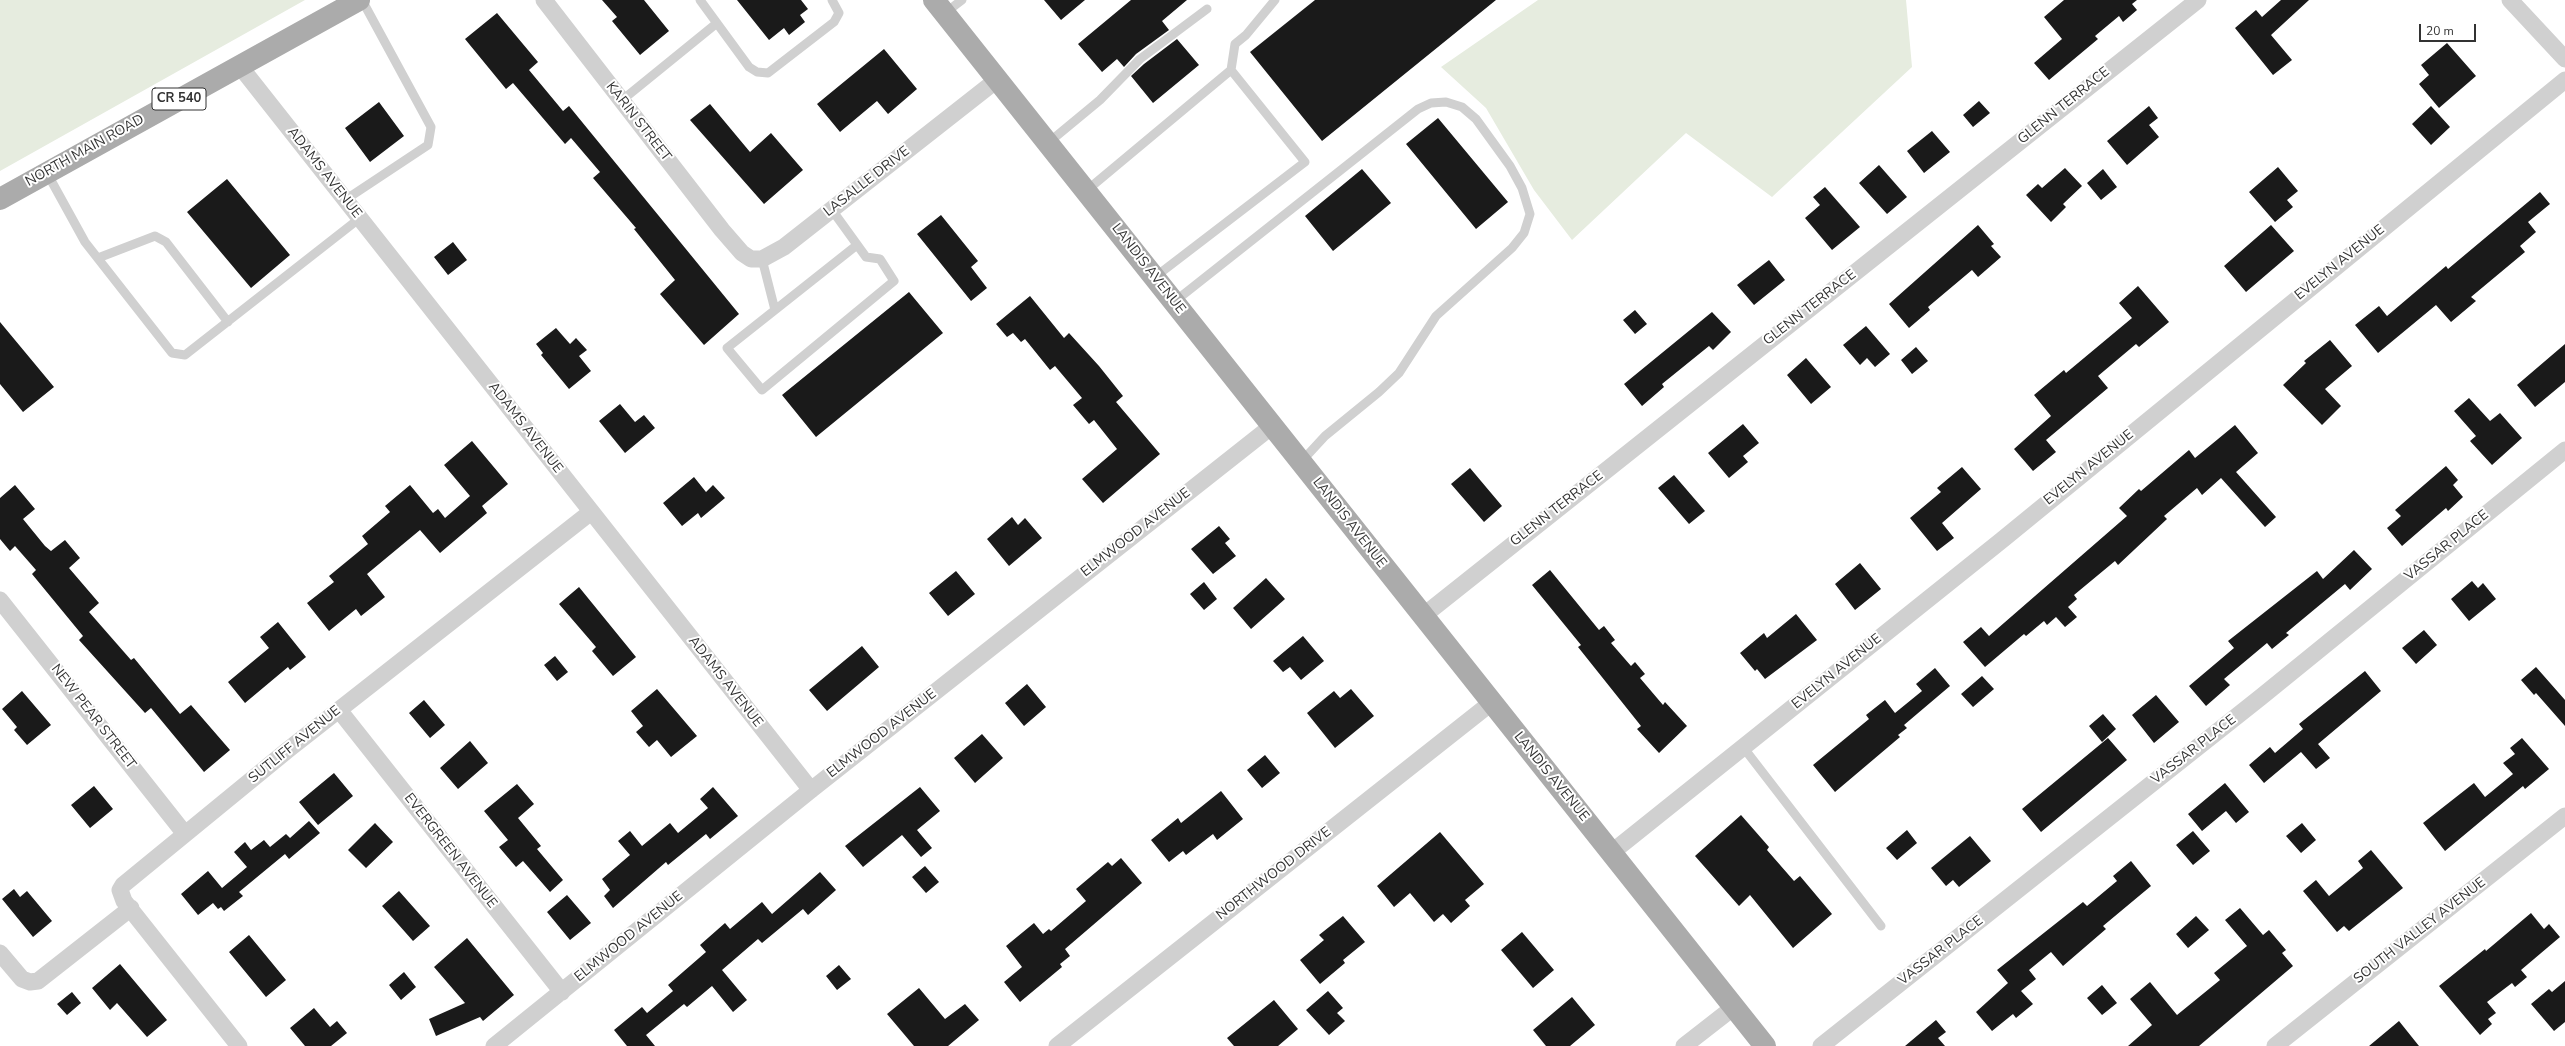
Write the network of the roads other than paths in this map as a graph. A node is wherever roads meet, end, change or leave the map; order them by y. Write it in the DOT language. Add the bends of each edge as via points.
graph roads {
  1 [pos="359,0"];
  2 [pos="362,0"];
  3 [pos="544,0"];
  4 [pos="700,0"];
  5 [pos="832,0"];
  6 [pos="962,0"];
  7 [pos="1275,0"];
  8 [pos="2198,0"];
  9 [pos="2510,0"];
  10 [pos="940,7"];
  11 [pos="1206,9"];
  12 [pos="717,23"];
  13 [pos="2565,59"];
  14 [pos="239,65"];
  15 [pos="1231,70"];
  16 [pos="998,80"];
  17 [pos="2565,80"];
  18 [pos="622,101"];
  19 [pos="1048,143"];
  20 [pos="46,173"];
  21 [pos="1086,191"];
  22 [pos="0,199"];
  23 [pos="345,200"];
  24 [pos="832,210"];
  25 [pos="360,218"];
  26 [pos="857,245"];
  27 [pos="98,258"];
  28 [pos="762,259"];
  29 [pos="1154,277"];
  30 [pos="1174,302"];
  31 [pos="775,310"];
  32 [pos="228,322"];
  33 [pos="1272,426"];
  34 [pos="2565,450"];
  35 [pos="1301,462"];
  36 [pos="591,512"];
  37 [pos="0,600"];
  38 [pos="1422,616"];
  39 [pos="1491,703"];
  40 [pos="339,710"];
  41 [pos="1743,747"];
  42 [pos="811,790"];
  43 [pos="2565,816"];
  44 [pos="185,834"];
  45 [pos="1611,852"];
  46 [pos="131,908"];
  47 [pos="1881,926"];
  48 [pos="0,953"];
  49 [pos="562,992"];
  50 [pos="1734,1007"];
  51 [pos="239,1046"];
  52 [pos="494,1046"];
  53 [pos="1057,1046"];
  54 [pos="1684,1046"];
  55 [pos="1765,1046"];
  56 [pos="1821,1046"];
  57 [pos="2275,1046"];
  1 -- 14 [label="main road, NORTH MAIN ROAD / CR 540"];
  2 -- 23 [label="lane" via="431,127 428,145"];
  3 -- 18 [label="street, KARIN STREET"];
  4 -- 12 [label="lane"];
  5 -- 12 [label="lane" via="839,13 834,22 768,73 758,72 749,67"];
  6 -- 10 [label="lane"];
  7 -- 15 [label="lane" via="1246,35 1235,44"];
  8 -- 38 [label="street, GLENN TERRACE"];
  9 -- 13 [label="street"];
  10 -- 16 [label="main road, LANDIS AVENUE"];
  11 -- 19 [label="lane" via="1140,60 1100,100"];
  12 -- 18 [label="lane"];
  14 -- 20 [label="main road, NORTH MAIN ROAD / CR 540"];
  14 -- 23 [label="street, ADAMS AVENUE"];
  15 -- 21 [label="lane"];
  15 -- 29 [label="lane" via="1305,162"];
  16 -- 19 [label="main road, LANDIS AVENUE"];
  16 -- 24 [label="street, LASALLE DRIVE"];
  17 -- 41 [label="street, EVELYN AVENUE" via="2002,540"];
  18 -- 28 [label="street, KARIN STREET" via="732,243 751,259"];
  19 -- 21 [label="main road, LANDIS AVENUE"];
  20 -- 22 [label="main road, NORTH MAIN ROAD / CR 540"];
  20 -- 27 [label="lane" via="85,242"];
  21 -- 29 [label="main road, LANDIS AVENUE"];
  23 -- 25 [label="street, ADAMS AVENUE"];
  24 -- 26 [label="lane"];
  24 -- 28 [label="street, LASALLE DRIVE" via="784,247"];
  25 -- 32 [label="lane"];
  25 -- 36 [label="street, ADAMS AVENUE"];
  26 -- 31 [label="lane"];
  26 -- 31 [label="lane" via="866,257 880,259 894,281 762,390 727,348"];
  27 -- 32 [label="lane" via="155,236 166,242"];
  27 -- 32 [label="lane" via="172,353 185,356"];
  28 -- 31 [label="lane"];
  29 -- 30 [label="main road, LANDIS AVENUE"];
  30 -- 33 [label="main road, LANDIS AVENUE"];
  30 -- 35 [label="lane" via="1418,109 1431,103 1446,102 1462,107 1476,119 1510,166 1522,188 1530,214 1524,233 1512,248 1436,316 1399,373 1324,436"];
  33 -- 35 [label="main road, LANDIS AVENUE"];
  33 -- 42 [label="street, ELMWOOD AVENUE"];
  34 -- 56 [label="street, VASSAR PLACE" via="2261,697"];
  35 -- 38 [label="main road, LANDIS AVENUE"];
  36 -- 40 [label="street, SUTLIFF AVENUE"];
  36 -- 42 [label="street, ADAMS AVENUE"];
  37 -- 44 [label="street, NEW PEAR STREET"];
  38 -- 39 [label="main road, LANDIS AVENUE"];
  39 -- 45 [label="main road, LANDIS AVENUE"];
  39 -- 53 [label="street, NORTHWOOD DRIVE"];
  40 -- 44 [label="street, SUTLIFF AVENUE"];
  40 -- 49 [label="street, EVERGREEN AVENUE"];
  41 -- 45 [label="street, EVELYN AVENUE"];
  41 -- 47 [label="lane"];
  42 -- 49 [label="street, ELMWOOD AVENUE"];
  43 -- 57 [label="street, SOUTH VALLEY AVENUE"];
  44 -- 46 [label="street, SUTLIFF AVENUE" via="123,885 121,896"];
  45 -- 50 [label="main road, LANDIS AVENUE"];
  46 -- 48 [label="street" via="47,976 30,982 15,972"];
  46 -- 51 [label="street"];
  49 -- 52 [label="street, ELMWOOD AVENUE"];
  50 -- 54 [label="street"];
  50 -- 55 [label="main road, LANDIS AVENUE"];
}
